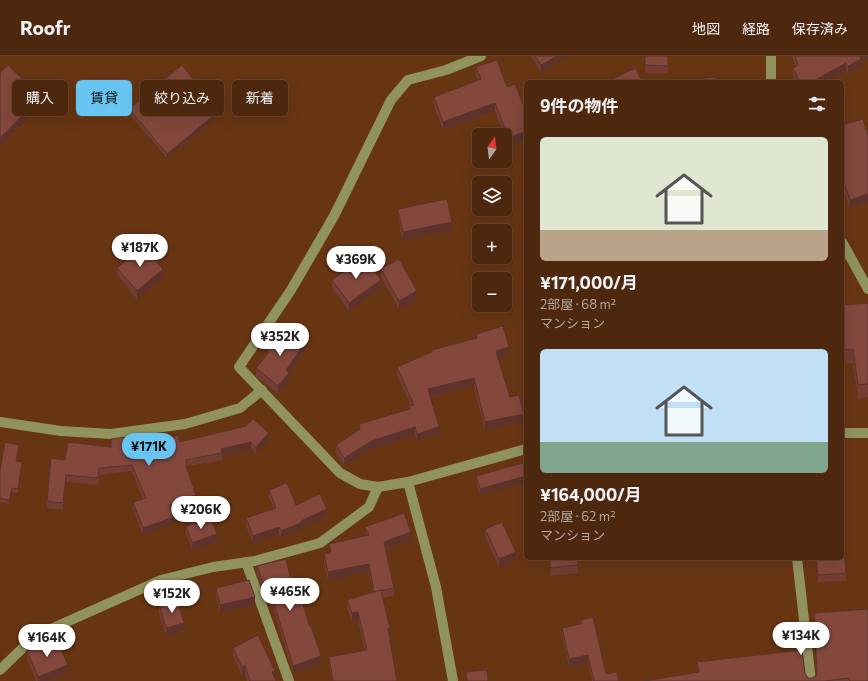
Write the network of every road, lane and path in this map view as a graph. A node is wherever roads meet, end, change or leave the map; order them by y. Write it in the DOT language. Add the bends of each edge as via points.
graph roads {
  1 [pos="480,56"];
  2 [pos="771,56"];
  3 [pos="771,80"];
  4 [pos="844,246"];
  5 [pos="868,289"];
  6 [pos="262,390"];
  7 [pos="0,422"];
  8 [pos="844,433"];
  9 [pos="868,433"];
  10 [pos="524,450"];
  11 [pos="408,482"];
  12 [pos="378,487"];
  13 [pos="797,560"];
  14 [pos="246,562"];
  15 [pos="0,670"];
  16 [pos="289,681"];
  17 [pos="453,681"];
  18 [pos="811,681"];
  1 -- 6 [label="street" via="446,70 408,80 391,100 334,216 291,290 238,367"];
  2 -- 3 [label="street"];
  4 -- 5 [label="street"];
  6 -- 7 [label="street" via="240,408 185,424 111,434 61,432"];
  6 -- 12 [label="street" via="340,473 360,484"];
  8 -- 9 [label="street"];
  10 -- 11 [label="street"];
  11 -- 12 [label="street"];
  11 -- 17 [label="street" via="436,587"];
  12 -- 14 [label="street" via="369,506 320,543"];
  13 -- 18 [label="street"];
  14 -- 15 [label="street" via="161,580 60,624 35,636"];
  14 -- 16 [label="street"];
}
